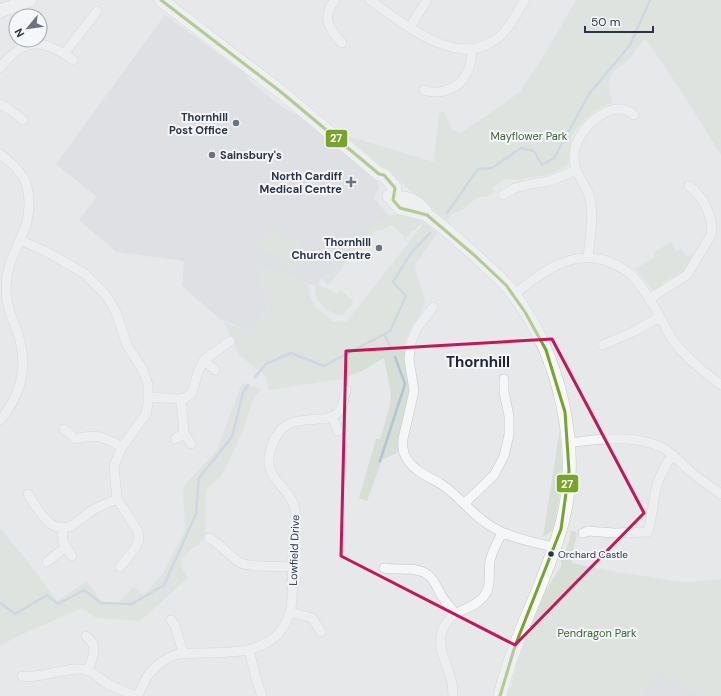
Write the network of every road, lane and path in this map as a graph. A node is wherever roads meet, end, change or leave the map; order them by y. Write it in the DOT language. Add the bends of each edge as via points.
graph roads {
  1 [pos="30,0"];
  2 [pos="161,0"];
  3 [pos="335,0"];
  4 [pos="370,0"];
  5 [pos="428,0"];
  6 [pos="525,0"];
  7 [pos="0,11"];
  8 [pos="97,11"];
  9 [pos="410,27"];
  10 [pos="342,43"];
  11 [pos="472,49"];
  12 [pos="64,54"];
  13 [pos="72,60"];
  14 [pos="0,68"];
  15 [pos="424,90"];
  16 [pos="0,104"];
  17 [pos="634,115"];
  18 [pos="23,120"];
  19 [pos="0,154"];
  20 [pos="576,170"];
  21 [pos="689,186"];
  22 [pos="503,195"];
  23 [pos="20,240"];
  24 [pos="588,257"];
  25 [pos="513,295"];
  26 [pos="649,299"];
  27 [pos="433,307"];
  28 [pos="5,315"];
  29 [pos="660,317"];
  30 [pos="230,341"];
  31 [pos="603,345"];
  32 [pos="204,360"];
  33 [pos="215,370"];
  34 [pos="504,379"];
  35 [pos="721,385"];
  36 [pos="346,390"];
  37 [pos="149,397"];
  38 [pos="181,399"];
  39 [pos="332,416"];
  40 [pos="0,420"];
  41 [pos="64,429"];
  42 [pos="338,431"];
  43 [pos="184,433"];
  44 [pos="175,438"];
  45 [pos="568,443"];
  46 [pos="191,444"];
  47 [pos="122,447"];
  48 [pos="673,455"];
  49 [pos="28,494"];
  50 [pos="721,494"];
  51 [pos="42,496"];
  52 [pos="116,499"];
  53 [pos="34,503"];
  54 [pos="465,503"];
  55 [pos="62,527"];
  56 [pos="502,533"];
  57 [pos="583,533"];
  58 [pos="209,538"];
  59 [pos="66,547"];
  60 [pos="554,547"];
  61 [pos="72,556"];
  62 [pos="47,562"];
  63 [pos="292,566"];
  64 [pos="120,567"];
  65 [pos="384,568"];
  66 [pos="290,612"];
  67 [pos="455,613"];
  68 [pos="171,620"];
  69 [pos="321,632"];
  70 [pos="86,636"];
  71 [pos="249,650"];
  72 [pos="183,653"];
  73 [pos="88,670"];
  74 [pos="22,676"];
  75 [pos="137,696"];
  76 [pos="262,696"];
  77 [pos="453,696"];
  78 [pos="500,696"];
  1 -- 7 [label="street"];
  2 -- 25 [label="street" via="269,82 379,174 384,175 394,188 393,200 400,208 427,214 499,278"];
  3 -- 10 [label="street" via="328,10 328,22 333,34"];
  4 -- 9 [label="street"];
  5 -- 9 [label="street"];
  6 -- 11 [label="street" via="505,31 492,41"];
  8 -- 12 [label="street"];
  9 -- 11 [label="street" via="444,45"];
  11 -- 15 [label="street" via="470,66 460,83 450,90"];
  12 -- 13 [label="street"];
  12 -- 14 [label="street" via="44,44 31,45 13,53"];
  16 -- 18 [label="street"];
  17 -- 20 [label="street" via="627,109 617,109 606,112 590,124 582,132 577,143 574,158"];
  19 -- 23 [label="street" via="18,169 27,186 28,219"];
  20 -- 22 [label="street" via="550,181 515,188"];
  20 -- 24 [label="street" via="585,185 591,204"];
  21 -- 26 [label="street" via="704,204 711,223 711,235 687,275"];
  23 -- 28 [label="street" via="10,260 7,275"];
  23 -- 37 [label="street" via="84,273 106,295 116,312 127,345 144,372"];
  24 -- 25 [label="street" via="556,265"];
  24 -- 26 [label="street" via="622,268 634,278"];
  25 -- 45 [label="street" via="535,329 551,364 564,412"];
  26 -- 29 [label="street"];
  27 -- 54 [label="street" via="419,324 409,351 414,391 403,449 407,460 416,469"];
  28 -- 40 [label="street" via="20,342 23,361 16,396"];
  29 -- 31 [label="street"];
  29 -- 35 [label="street" via="678,347"];
  30 -- 32 [label="street"];
  32 -- 33 [label="street"];
  32 -- 38 [label="street" via="192,393"];
  34 -- 54 [label="street" via="509,435 504,456 494,475"];
  36 -- 39 [label="street" via="343,405 337,414"];
  37 -- 38 [label="street"];
  37 -- 47 [label="street" via="146,414"];
  38 -- 43 [label="street"];
  39 -- 42 [label="street"];
  39 -- 63 [label="street, Lowfield Drive" via="284,426 271,448 270,470 277,483 292,500 296,514"];
  41 -- 47 [label="street" via="75,442 88,436 98,436"];
  43 -- 44 [label="street"];
  43 -- 46 [label="street"];
  45 -- 48 [label="street" via="636,440 654,445"];
  45 -- 60 [label="street" via="566,499 561,529"];
  47 -- 52 [label="street" via="114,466"];
  48 -- 50 [label="street"];
  48 -- 57 [label="street" via="657,481 648,532"];
  49 -- 53 [label="street"];
  51 -- 53 [label="street"];
  52 -- 55 [label="street" via="92,510 76,524 67,528"];
  52 -- 64 [label="street" via="138,531 139,539 136,547"];
  53 -- 55 [label="street" via="50,524"];
  54 -- 56 [label="street" via="483,521"];
  55 -- 59 [label="street"];
  56 -- 60 [label="street"];
  56 -- 67 [label="street" via="490,561 487,591 480,601"];
  58 -- 63 [label="street" via="243,564"];
  59 -- 61 [label="street"];
  59 -- 62 [label="street"];
  60 -- 78 [label="street" via="515,646"];
  63 -- 66 [label="street, Lowfield Drive"];
  65 -- 67 [label="street" via="414,570 428,575"];
  66 -- 69 [label="street" via="312,618"];
  66 -- 71 [label="street, Lowfield Drive" via="276,636"];
  67 -- 77 [label="street" via="443,629 440,644 452,683"];
  68 -- 72 [label="street" via="175,625"];
  70 -- 73 [label="street" via="91,640 94,650"];
  71 -- 72 [label="street, Lowfield Drive"];
  71 -- 76 [label="street"];
  72 -- 75 [label="street" via="166,660 152,671"];
  73 -- 74 [label="street" via="75,669 39,676"];
  73 -- 75 [label="street" via="107,684"];
}
